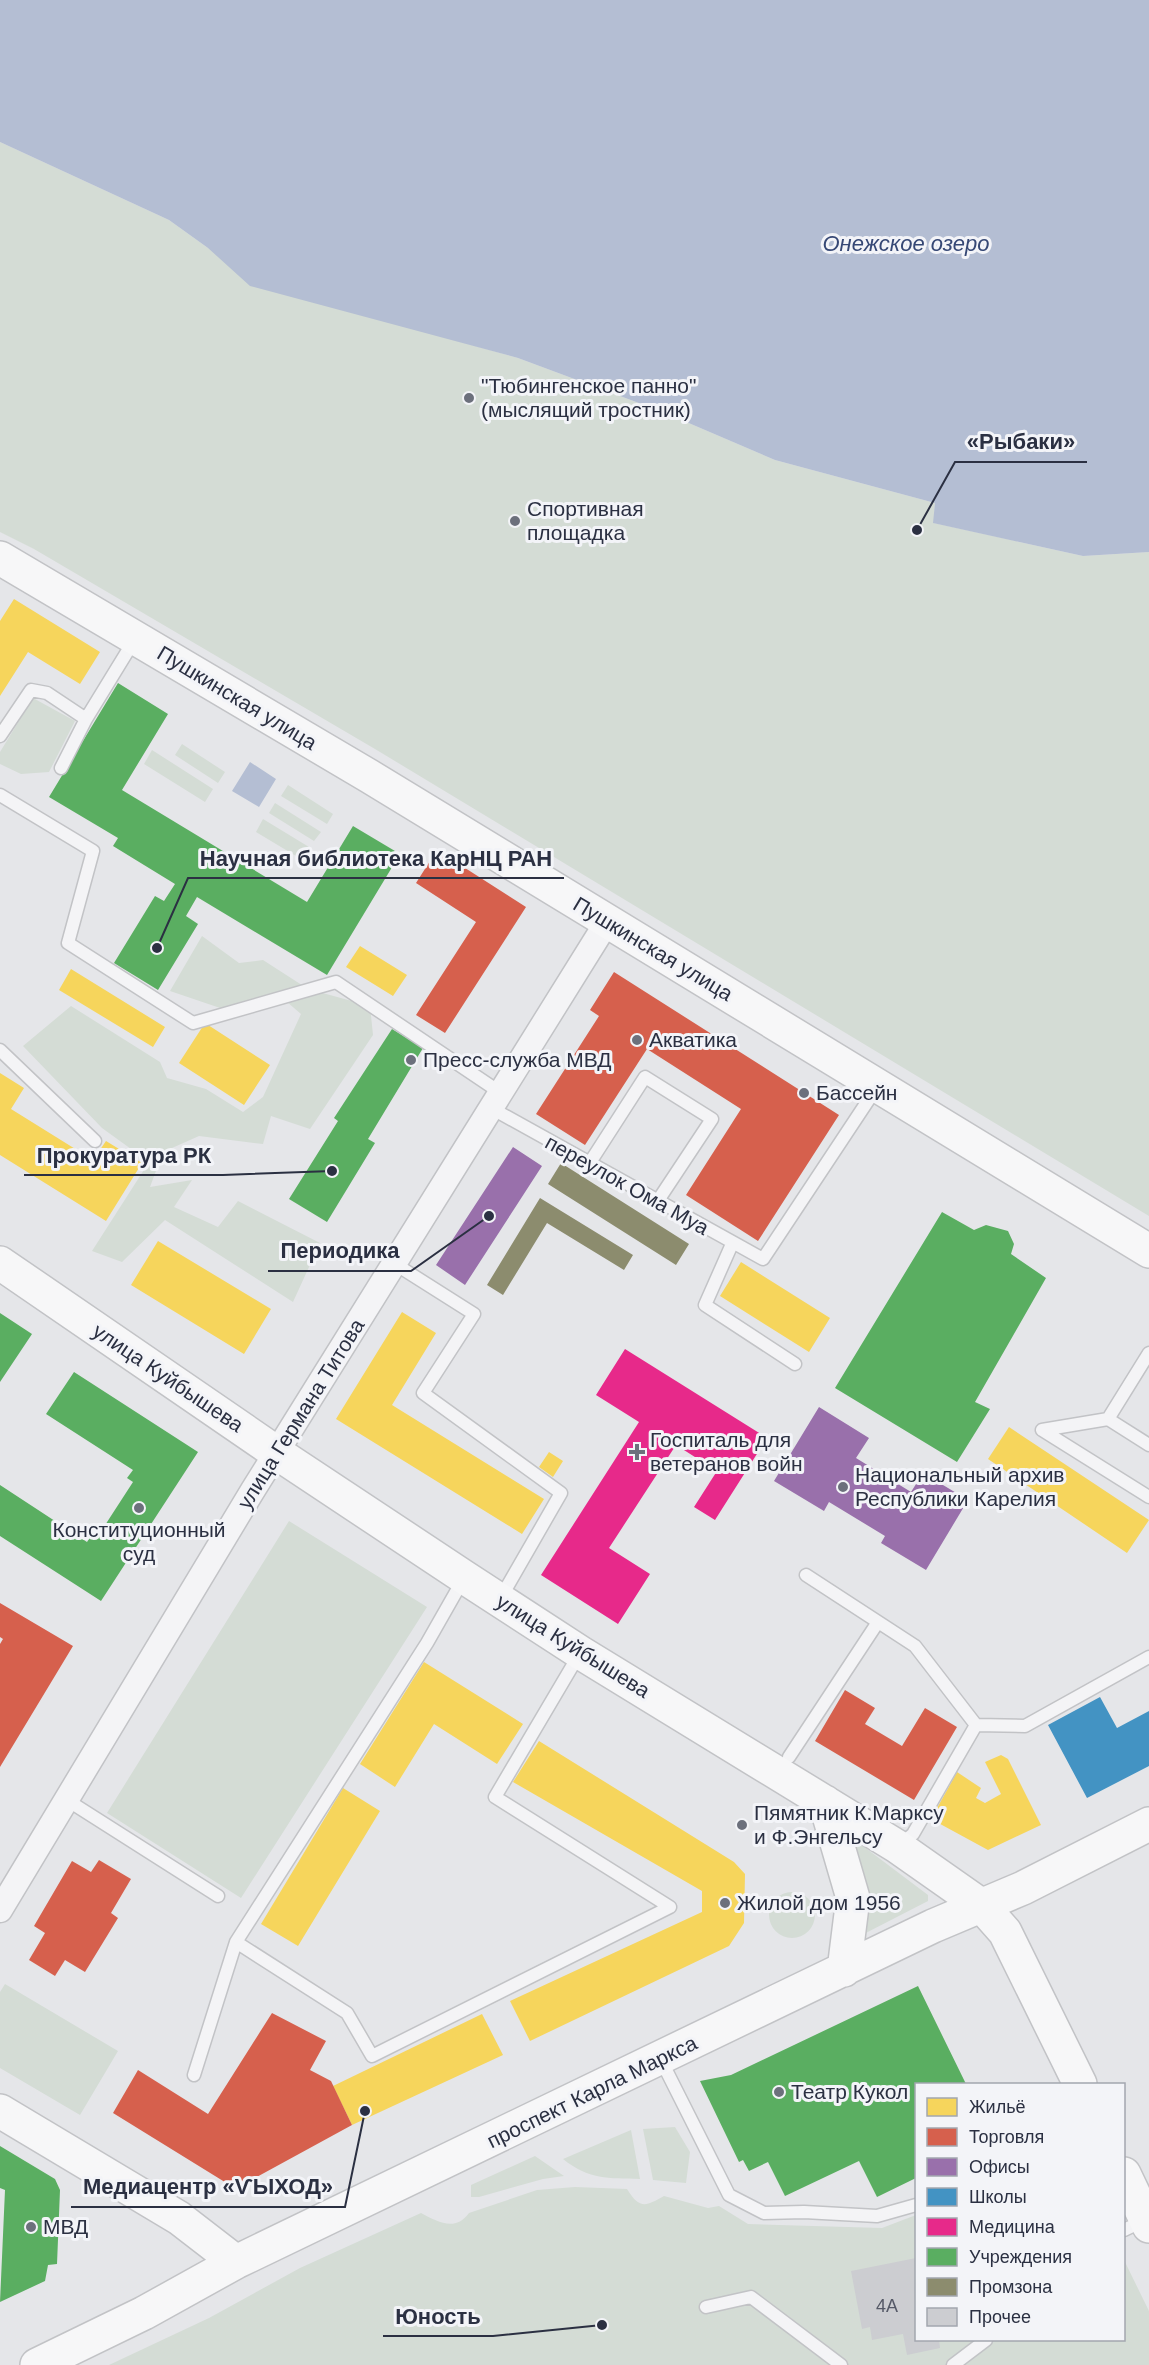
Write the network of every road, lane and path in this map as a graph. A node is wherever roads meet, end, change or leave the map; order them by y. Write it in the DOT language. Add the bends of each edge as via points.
graph roads {
  1 [pos="0,559"];
  2 [pos="136,638"];
  3 [pos="86,718"];
  4 [pos="0,736"];
  5 [pos="61,768"];
  6 [pos="0,795"];
  7 [pos="607,922"];
  8 [pos="0,1050"];
  9 [pos="877,1086"];
  10 [pos="496,1101"];
  11 [pos="95,1141"];
  12 [pos="590,1164"];
  13 [pos="657,1202"];
  14 [pos="732,1244"];
  15 [pos="1149,1251"];
  16 [pos="0,1263"];
  17 [pos="395,1264"];
  18 [pos="1149,1353"];
  19 [pos="795,1364"];
  20 [pos="1107,1419"];
  21 [pos="1149,1445"];
  22 [pos="277,1453"];
  23 [pos="1149,1497"];
  24 [pos="806,1575"];
  25 [pos="464,1577"];
  26 [pos="500,1599"];
  27 [pos="878,1623"];
  28 [pos="581,1653"];
  29 [pos="1149,1657"];
  30 [pos="976,1725"];
  31 [pos="789,1757"];
  32 [pos="67,1800"];
  33 [pos="825,1802"];
  34 [pos="1149,1824"];
  35 [pos="898,1847"];
  36 [pos="218,1896"];
  37 [pos="982,1905"];
  38 [pos="0,1910"];
  39 [pos="236,1942"];
  40 [pos="844,1970"];
  41 [pos="660,2059"];
  42 [pos="194,2075"];
  43 [pos="1079,2083"];
  44 [pos="0,2111"];
  45 [pos="915,2205"];
  46 [pos="236,2262"];
  47 [pos="706,2307"];
  48 [pos="979,2342"];
  49 [pos="37,2365"];
  50 [pos="842,2365"];
  51 [pos="953,2365"];
  1 -- 2 [label="main road, Пушкинская улица"];
  2 -- 3 [label="lane"];
  2 -- 7 [label="main road, Пушкинская улица"];
  3 -- 4 [label="lane" via="46,693 31,690"];
  3 -- 5 [label="lane"];
  6 -- 10 [label="lane, переулок Ома Муа" via="93,851 68,943 193,1023 336,982"];
  7 -- 9 [label="main road, Пушкинская улица"];
  7 -- 10 [label="street, улица Германа Титова"];
  8 -- 11 [label="lane"];
  9 -- 14 [label="lane, переулок Ома Муа" via="763,1259"];
  9 -- 15 [label="main road, Пушкинская улица"];
  10 -- 12 [label="lane, переулок Ома Муа"];
  10 -- 17 [label="street, улица Германа Титова"];
  12 -- 13 [label="lane, переулок Ома Муа"];
  12 -- 13 [label="lane" via="645,1077 712,1119"];
  13 -- 14 [label="lane, переулок Ома Муа"];
  14 -- 19 [label="lane" via="705,1305"];
  16 -- 22 [label="main road, улица Куйбышева"];
  17 -- 22 [label="street, улица Германа Титова"];
  17 -- 26 [label="lane" via="474,1314 423,1393 561,1492"];
  18 -- 20 [label="lane"];
  20 -- 21 [label="lane"];
  20 -- 23 [label="lane" via="1042,1430"];
  22 -- 25 [label="main road, улица Куйбышева"];
  22 -- 32 [label="street, улица Германа Титова"];
  24 -- 27 [label="lane"];
  25 -- 26 [label="main road, улица Куйбышева"];
  25 -- 39 [label="lane"];
  26 -- 28 [label="main road, улица Куйбышева"];
  27 -- 30 [label="lane" via="915,1646"];
  27 -- 31 [label="lane"];
  28 -- 33 [label="main road, улица Куйбышева"];
  28 -- 39 [label="lane" via="495,1797 670,1907 372,2056 347,2013"];
  29 -- 30 [label="lane" via="1025,1726"];
  30 -- 35 [label="lane" via="913,1834"];
  32 -- 36 [label="lane"];
  32 -- 38 [label="street, улица Германа Титова"];
  33 -- 35 [label="main road, улица Куйбышева"];
  33 -- 40 [label="main road" via="853,1898"];
  34 -- 37 [label="main road, проспект Карла Маркса"];
  35 -- 37 [label="main road, улица Куйбышева"];
  37 -- 40 [label="main road, проспект Карла Маркса"];
  37 -- 43 [label="main road, улица Куйбышева" via="1005,1932"];
  39 -- 42 [label="lane"];
  40 -- 41 [label="main road, проспект Карла Маркса"];
  41 -- 45 [label="lane" via="729,2195 764,2212 877,2216"];
  41 -- 46 [label="main road, проспект Карла Маркса"];
  44 -- 46 [label="main road" via="179,2218"];
  46 -- 49 [label="main road, проспект Карла Маркса" via="144,2313"];
  47 -- 50 [label="lane" via="752,2297"];
  48 -- 51 [label="lane"];
}
